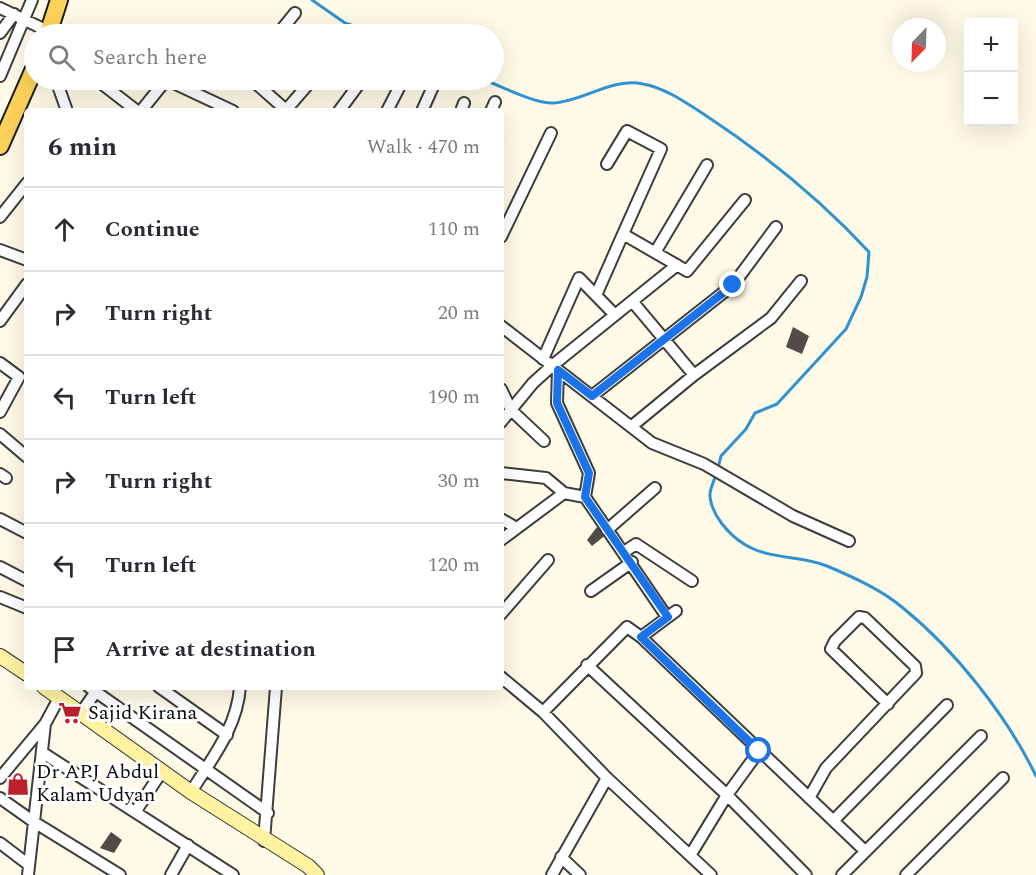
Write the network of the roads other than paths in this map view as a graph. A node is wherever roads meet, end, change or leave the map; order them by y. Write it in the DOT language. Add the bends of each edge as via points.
graph roads {
  1 [pos="32,0"];
  2 [pos="59,0"];
  3 [pos="6,8"];
  4 [pos="295,13"];
  5 [pos="25,21"];
  6 [pos="31,24"];
  7 [pos="53,24"];
  8 [pos="286,24"];
  9 [pos="0,33"];
  10 [pos="0,76"];
  11 [pos="25,90"];
  12 [pos="60,90"];
  13 [pos="110,90"];
  14 [pos="157,90"];
  15 [pos="188,90"];
  16 [pos="263,90"];
  17 [pos="303,90"];
  18 [pos="355,90"];
  19 [pos="398,90"];
  20 [pos="431,90"];
  21 [pos="66,108"];
  22 [pos="135,108"];
  23 [pos="142,108"];
  24 [pos="227,108"];
  25 [pos="284,108"];
  26 [pos="288,108"];
  27 [pos="341,108"];
  28 [pos="389,108"];
  29 [pos="423,108"];
  30 [pos="551,133"];
  31 [pos="0,146"];
  32 [pos="608,164"];
  33 [pos="707,165"];
  34 [pos="24,187"];
  35 [pos="745,200"];
  36 [pos="506,211"];
  37 [pos="0,217"];
  38 [pos="776,227"];
  39 [pos="624,234"];
  40 [pos="0,250"];
  41 [pos="656,251"];
  42 [pos="24,259"];
  43 [pos="677,265"];
  44 [pos="801,281"];
  45 [pos="24,288"];
  46 [pos="597,293"];
  47 [pos="632,301"];
  48 [pos="615,315"];
  49 [pos="0,321"];
  50 [pos="504,328"];
  51 [pos="664,338"];
  52 [pos="0,363"];
  53 [pos="551,364"];
  54 [pos="694,375"];
  55 [pos="504,395"];
  56 [pos="592,396"];
  57 [pos="511,410"];
  58 [pos="0,412"];
  59 [pos="504,418"];
  60 [pos="632,426"];
  61 [pos="0,434"];
  62 [pos="544,441"];
  63 [pos="24,454"];
  64 [pos="504,473"];
  65 [pos="655,488"];
  66 [pos="564,493"];
  67 [pos="585,497"];
  68 [pos="3,520"];
  69 [pos="504,521"];
  70 [pos="515,527"];
  71 [pos="607,530"];
  72 [pos="24,531"];
  73 [pos="0,532"];
  74 [pos="504,537"];
  75 [pos="849,541"];
  76 [pos="624,552"];
  77 [pos="548,560"];
  78 [pos="632,562"];
  79 [pos="0,567"];
  80 [pos="24,579"];
  81 [pos="692,581"];
  82 [pos="591,591"];
  83 [pos="0,597"];
  84 [pos="24,607"];
  85 [pos="504,611"];
  86 [pos="641,637"];
  87 [pos="0,656"];
  88 [pos="586,665"];
  89 [pos="24,671"];
  90 [pos="504,680"];
  91 [pos="48,690"];
  92 [pos="93,690"];
  93 [pos="95,690"];
  94 [pos="163,690"];
  95 [pos="240,690"];
  96 [pos="276,690"];
  97 [pos="59,698"];
  98 [pos="888,704"];
  99 [pos="947,705"];
  100 [pos="543,712"];
  101 [pos="81,713"];
  102 [pos="45,724"];
  103 [pos="227,735"];
  104 [pos="981,736"];
  105 [pos="759,751"];
  106 [pos="43,753"];
  107 [pos="205,769"];
  108 [pos="2,771"];
  109 [pos="162,771"];
  110 [pos="607,778"];
  111 [pos="1003,778"];
  112 [pos="191,792"];
  113 [pos="727,795"];
  114 [pos="0,798"];
  115 [pos="809,798"];
  116 [pos="136,811"];
  117 [pos="268,813"];
  118 [pos="834,820"];
  119 [pos="34,822"];
  120 [pos="264,841"];
  121 [pos="0,843"];
  122 [pos="188,845"];
  123 [pos="865,851"];
  124 [pos="691,854"];
  125 [pos="561,857"];
  126 [pos="701,864"];
  127 [pos="29,870"];
  128 [pos="309,872"];
  129 [pos="909,874"];
  130 [pos="120,875"];
  131 [pos="171,875"];
  132 [pos="233,875"];
  133 [pos="552,875"];
  134 [pos="580,875"];
  135 [pos="696,875"];
  136 [pos="711,875"];
  137 [pos="806,875"];
  138 [pos="842,875"];
  1 -- 5 [label="street"];
  2 -- 7 [label="main road"];
  3 -- 5 [label="street"];
  3 -- 9 [label="street"];
  4 -- 8 [label="street"];
  5 -- 6 [label="street"];
  5 -- 10 [label="street"];
  11 -- 31 [label="main road"];
  12 -- 21 [label="street"];
  13 -- 22 [label="street"];
  14 -- 23 [label="street"];
  15 -- 24 [label="street"];
  16 -- 25 [label="street"];
  17 -- 26 [label="street"];
  18 -- 27 [label="street"];
  19 -- 28 [label="street"];
  20 -- 29 [label="street"];
  30 -- 36 [label="street"];
  32 -- 39 [label="street" via="627,131 661,149"];
  33 -- 41 [label="street"];
  34 -- 37 [label="street"];
  35 -- 43 [label="street" via="687,271"];
  38 -- 51 [label="street" via="733,285"];
  39 -- 41 [label="street"];
  39 -- 46 [label="street"];
  40 -- 42 [label="street"];
  41 -- 43 [label="street"];
  43 -- 47 [label="street"];
  44 -- 54 [label="street" via="771,318"];
  45 -- 49 [label="street"];
  46 -- 48 [label="street"];
  46 -- 53 [label="street" via="579,278"];
  47 -- 48 [label="street"];
  47 -- 51 [label="street"];
  48 -- 53 [label="street"];
  50 -- 53 [label="street"];
  51 -- 54 [label="street"];
  51 -- 56 [label="street"];
  52 -- 58 [label="street" via="19,377"];
  53 -- 56 [label="street"];
  53 -- 57 [label="street"];
  53 -- 67 [label="street" via="557,403 589,473"];
  54 -- 60 [label="street"];
  55 -- 57 [label="street"];
  56 -- 60 [label="street"];
  57 -- 59 [label="street"];
  57 -- 62 [label="street"];
  60 -- 75 [label="street" via="652,442 707,465 793,516"];
  61 -- 63 [label="street"];
  64 -- 66 [label="street" via="546,478"];
  65 -- 71 [label="street"];
  66 -- 67 [label="street"];
  66 -- 70 [label="street"];
  67 -- 71 [label="street"];
  68 -- 72 [label="street"];
  68 -- 73 [label="street"];
  69 -- 70 [label="street"];
  70 -- 74 [label="street"];
  71 -- 76 [label="street"];
  76 -- 78 [label="street"];
  76 -- 81 [label="street" via="636,544"];
  77 -- 85 [label="street"];
  78 -- 82 [label="street"];
  78 -- 86 [label="street" via="672,614"];
  79 -- 80 [label="street"];
  83 -- 84 [label="street"];
  86 -- 88 [label="street" via="627,627"];
  86 -- 105 [label="street"];
  87 -- 89 [label="main road"];
  88 -- 100 [label="street"];
  88 -- 113 [label="street"];
  90 -- 100 [label="street"];
  91 -- 97 [label="main road"];
  92 -- 101 [label="street"];
  93 -- 107 [label="street"];
  94 -- 103 [label="street"];
  95 -- 103 [label="street" via="238,711"];
  96 -- 117 [label="street"];
  97 -- 101 [label="main road"];
  97 -- 102 [label="street"];
  98 -- 98 [label="street" via="917,669 865,618 858,617 831,649"];
  98 -- 115 [label="street" via="826,768"];
  99 -- 118 [label="street"];
  100 -- 110 [label="street"];
  101 -- 109 [label="main road"];
  102 -- 106 [label="street"];
  102 -- 108 [label="street"];
  103 -- 107 [label="street"];
  104 -- 123 [label="street"];
  105 -- 113 [label="street"];
  105 -- 115 [label="street"];
  106 -- 116 [label="street"];
  106 -- 119 [label="street"];
  107 -- 112 [label="street"];
  107 -- 117 [label="street"];
  109 -- 112 [label="main road"];
  109 -- 116 [label="street"];
  110 -- 124 [label="street"];
  110 -- 125 [label="street"];
  111 -- 129 [label="street"];
  112 -- 120 [label="main road"];
  113 -- 124 [label="street"];
  113 -- 137 [label="street"];
  114 -- 119 [label="street"];
  115 -- 118 [label="street"];
  116 -- 122 [label="street"];
  117 -- 120 [label="street"];
  118 -- 123 [label="street"];
  119 -- 127 [label="street"];
  119 -- 130 [label="street"];
  120 -- 128 [label="main road"];
  121 -- 127 [label="street"];
  122 -- 131 [label="street"];
  122 -- 132 [label="street"];
  123 -- 138 [label="street"];
  124 -- 126 [label="street"];
  125 -- 133 [label="street"];
  125 -- 134 [label="street"];
  126 -- 135 [label="street"];
  126 -- 136 [label="street"];
}
